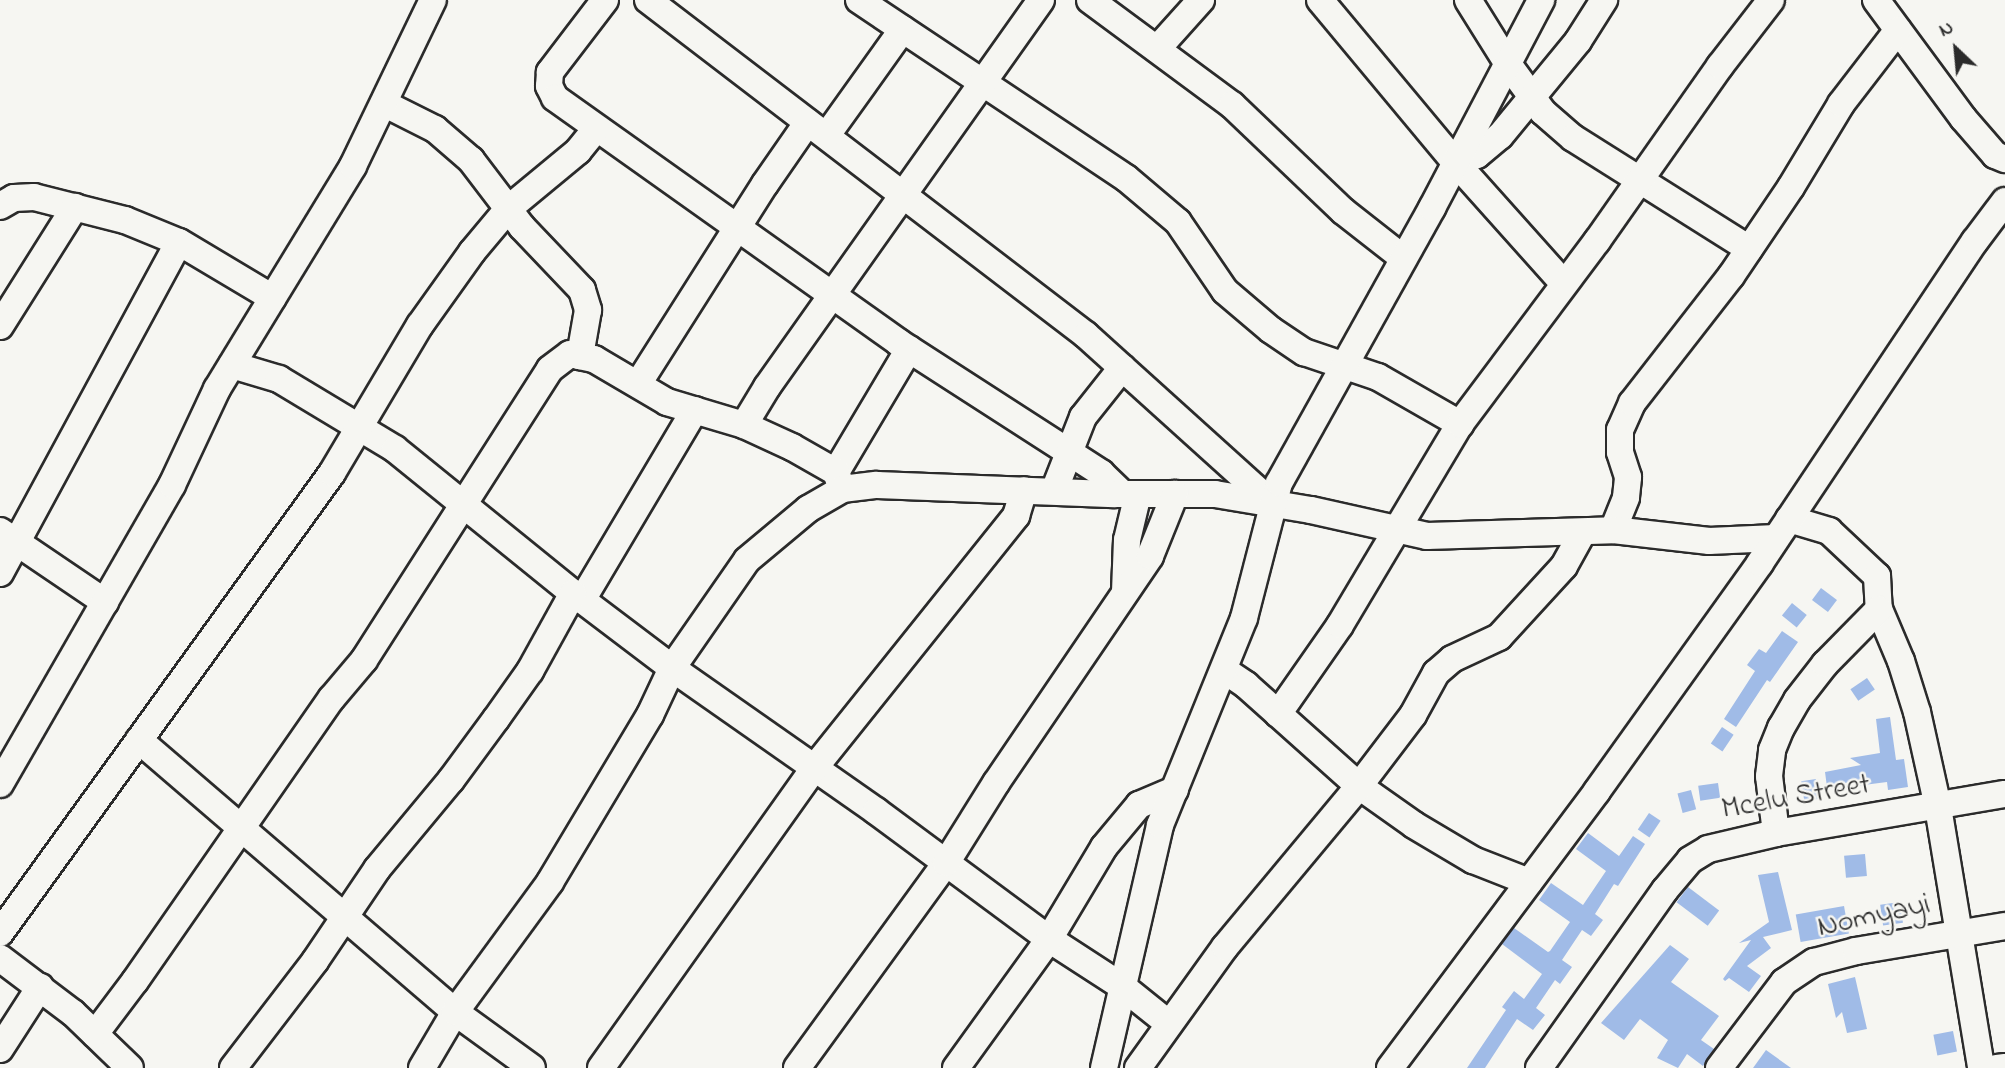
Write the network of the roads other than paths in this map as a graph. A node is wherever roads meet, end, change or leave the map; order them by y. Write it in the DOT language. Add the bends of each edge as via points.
graph roads {
  1 [pos="433,0"];
  2 [pos="605,0"];
  3 [pos="648,0"];
  4 [pos="859,0"];
  5 [pos="1041,0"];
  6 [pos="1090,0"];
  7 [pos="1201,0"];
  8 [pos="1320,0"];
  9 [pos="1468,0"];
  10 [pos="1541,0"];
  11 [pos="1604,0"];
  12 [pos="1771,0"];
  13 [pos="1876,0"];
  14 [pos="903,29"];
  15 [pos="1898,30"];
  16 [pos="1157,49"];
  17 [pos="1508,64"];
  18 [pos="984,84"];
  19 [pos="1533,98"];
  20 [pos="385,104"];
  21 [pos="817,128"];
  22 [pos="596,129"];
  23 [pos="2005,159"];
  24 [pos="1455,163"];
  25 [pos="1639,181"];
  26 [pos="903,192"];
  27 [pos="2005,201"];
  28 [pos="0,206"];
  29 [pos="75,207"];
  30 [pos="508,209"];
  31 [pos="739,226"];
  32 [pos="179,242"];
  33 [pos="1749,248"];
  34 [pos="1403,258"];
  35 [pos="1564,284"];
  36 [pos="831,295"];
  37 [pos="273,298"];
  38 [pos="0,326"];
  39 [pos="909,349"];
  40 [pos="580,356"];
  41 [pos="232,365"];
  42 [pos="1343,365"];
  43 [pos="1122,368"];
  44 [pos="638,384"];
  45 [pos="695,410"];
  46 [pos="1460,424"];
  47 [pos="744,425"];
  48 [pos="358,429"];
  49 [pos="1069,454"];
  50 [pos="839,480"];
  51 [pos="1024,490"];
  52 [pos="1054,491"];
  53 [pos="1130,494"];
  54 [pos="1175,494"];
  55 [pos="1273,504"];
  56 [pos="464,505"];
  57 [pos="1782,529"];
  58 [pos="1398,530"];
  59 [pos="1613,530"];
  60 [pos="1582,534"];
  61 [pos="8,537"];
  62 [pos="0,573"];
  63 [pos="1125,592"];
  64 [pos="578,597"];
  65 [pos="105,602"];
  66 [pos="1879,609"];
  67 [pos="672,667"];
  68 [pos="1224,670"];
  69 [pos="1278,714"];
  70 [pos="139,740"];
  71 [pos="815,767"];
  72 [pos="0,784"];
  73 [pos="1359,786"];
  74 [pos="1175,790"];
  75 [pos="2005,794"];
  76 [pos="1938,807"];
  77 [pos="244,827"];
  78 [pos="1776,833"];
  79 [pos="946,863"];
  80 [pos="1529,882"];
  81 [pos="342,917"];
  82 [pos="2005,926"];
  83 [pos="0,933"];
  84 [pos="1958,934"];
  85 [pos="1049,939"];
  86 [pos="0,958"];
  87 [pos="1123,986"];
  88 [pos="40,987"];
  89 [pos="455,1012"];
  90 [pos="1169,1024"];
  91 [pos="0,1049"];
  92 [pos="100,1050"];
  93 [pos="2005,1067"];
  94 [pos="130,1068"];
  95 [pos="233,1068"];
  96 [pos="422,1068"];
  97 [pos="532,1068"];
  98 [pos="601,1068"];
  99 [pos="797,1068"];
  100 [pos="956,1068"];
  101 [pos="1104,1068"];
  102 [pos="1138,1068"];
  103 [pos="1390,1068"];
  104 [pos="1539,1068"];
  105 [pos="1719,1068"];
  106 [pos="1981,1068"];
  107 [pos="1997,1068"];
  1 -- 20 [label="street"];
  2 -- 22 [label="street" via="550,72 549,86 555,98"];
  3 -- 21 [label="street"];
  4 -- 14 [label="street"];
  5 -- 18 [label="street"];
  6 -- 16 [label="street"];
  7 -- 16 [label="street"];
  8 -- 24 [label="street"];
  9 -- 17 [label="street"];
  10 -- 17 [label="street"];
  11 -- 19 [label="street"];
  12 -- 25 [label="street"];
  13 -- 15 [label="street"];
  14 -- 18 [label="street"];
  14 -- 21 [label="street"];
  15 -- 23 [label="street" via="1963,118 1995,155"];
  15 -- 33 [label="street" via="1841,104"];
  16 -- 34 [label="street" via="1232,105 1343,211"];
  17 -- 19 [label="street"];
  17 -- 24 [label="street"];
  18 -- 26 [label="street"];
  18 -- 42 [label="street" via="1126,178 1178,222 1225,290 1271,330 1304,352"];
  19 -- 24 [label="street" via="1500,136 1477,155"];
  19 -- 25 [label="street" via="1573,138"];
  20 -- 30 [label="street" via="435,129 462,152"];
  20 -- 37 [label="street"];
  21 -- 26 [label="street"];
  21 -- 31 [label="street"];
  22 -- 30 [label="street" via="578,151"];
  22 -- 31 [label="street"];
  24 -- 34 [label="street"];
  24 -- 35 [label="street"];
  25 -- 33 [label="street"];
  25 -- 35 [label="street"];
  26 -- 36 [label="street"];
  26 -- 43 [label="street"];
  27 -- 57 [label="street"];
  28 -- 29 [label="street" via="14,198 34,197"];
  29 -- 32 [label="street" via="125,220"];
  29 -- 38 [label="street"];
  30 -- 40 [label="street" via="582,290 588,310"];
  30 -- 48 [label="street" via="420,325"];
  31 -- 36 [label="street"];
  31 -- 44 [label="street"];
  32 -- 37 [label="street"];
  32 -- 61 [label="street"];
  33 -- 59 [label="street" via="1632,403 1620,429 1620,452 1628,477"];
  34 -- 42 [label="street"];
  35 -- 46 [label="street"];
  36 -- 39 [label="street"];
  36 -- 47 [label="street"];
  37 -- 41 [label="street"];
  39 -- 49 [label="street"];
  39 -- 50 [label="street"];
  40 -- 44 [label="street"];
  40 -- 56 [label="street" via="570,354 550,369"];
  41 -- 48 [label="street" via="279,379"];
  41 -- 65 [label="street" via="172,485"];
  42 -- 46 [label="street" via="1378,377"];
  42 -- 55 [label="street" via="1279,483"];
  43 -- 49 [label="street" via="1083,418"];
  43 -- 55 [label="street"];
  44 -- 45 [label="street" via="667,402"];
  45 -- 47 [label="street"];
  45 -- 64 [label="street"];
  46 -- 58 [label="street"];
  47 -- 50 [label="street" via="792,447"];
  48 -- 56 [label="street" via="395,449"];
  48 -- 70 [label="street" via="332,473"];
  49 -- 52 [label="street"];
  49 -- 53 [label="street"];
  50 -- 51 [label="street"];
  50 -- 67 [label="street" via="747,560"];
  51 -- 52 [label="street"];
  51 -- 71 [label="street" via="1016,516"];
  52 -- 53 [label="street"];
  53 -- 54 [label="street"];
  53 -- 63 [label="street"];
  54 -- 55 [label="street" via="1215,494"];
  54 -- 63 [label="street" via="1150,556"];
  55 -- 58 [label="street"];
  55 -- 68 [label="street" via="1244,618"];
  56 -- 64 [label="street"];
  56 -- 77 [label="street" via="364,660 332,698"];
  57 -- 59 [label="street" via="1709,541"];
  57 -- 66 [label="street" via="1829,531 1877,576"];
  57 -- 80 [label="street"];
  58 -- 60 [label="street" via="1427,536"];
  58 -- 69 [label="street"];
  59 -- 60 [label="street"];
  60 -- 73 [label="street" via="1564,566 1499,637 1452,659 1436,673 1412,715"];
  61 -- 62 [label="street"];
  61 -- 65 [label="street"];
  63 -- 79 [label="street"];
  64 -- 67 [label="street"];
  64 -- 81 [label="street" via="496,719"];
  65 -- 72 [label="street"];
  66 -- 76 [label="street" via="1914,701"];
  66 -- 78 [label="street" via="1825,664 1781,728 1769,776"];
  67 -- 71 [label="street"];
  67 -- 89 [label="street" via="650,715 550,882"];
  68 -- 69 [label="street"];
  68 -- 74 [label="street"];
  69 -- 73 [label="street"];
  70 -- 77 [label="street"];
  70 -- 83 [label="street"];
  71 -- 79 [label="street"];
  71 -- 98 [label="street"];
  73 -- 80 [label="street" via="1473,860"];
  73 -- 90 [label="street" via="1225,947"];
  74 -- 85 [label="street" via="1139,805 1104,847"];
  74 -- 87 [label="street" via="1160,825"];
  75 -- 76 [label="street, Mcelu Street"];
  76 -- 78 [label="street, Mcelu Street"];
  76 -- 84 [label="street"];
  77 -- 81 [label="street"];
  77 -- 92 [label="street"];
  78 -- 104 [label="street, Mcelu Street" via="1708,849 1690,860"];
  79 -- 85 [label="street"];
  79 -- 99 [label="street"];
  80 -- 103 [label="street"];
  81 -- 89 [label="street"];
  81 -- 95 [label="street" via="315,961"];
  82 -- 84 [label="street, Nomyayi"];
  84 -- 105 [label="street, Nomyayi" via="1814,962 1784,982"];
  84 -- 106 [label="street"];
  85 -- 87 [label="street"];
  85 -- 100 [label="street"];
  86 -- 88 [label="street"];
  87 -- 90 [label="street"];
  87 -- 101 [label="street"];
  88 -- 91 [label="street"];
  88 -- 92 [label="street"];
  89 -- 96 [label="street"];
  89 -- 97 [label="street"];
  90 -- 102 [label="street"];
  92 -- 94 [label="street"];
  93 -- 107 [label="street"];
}
